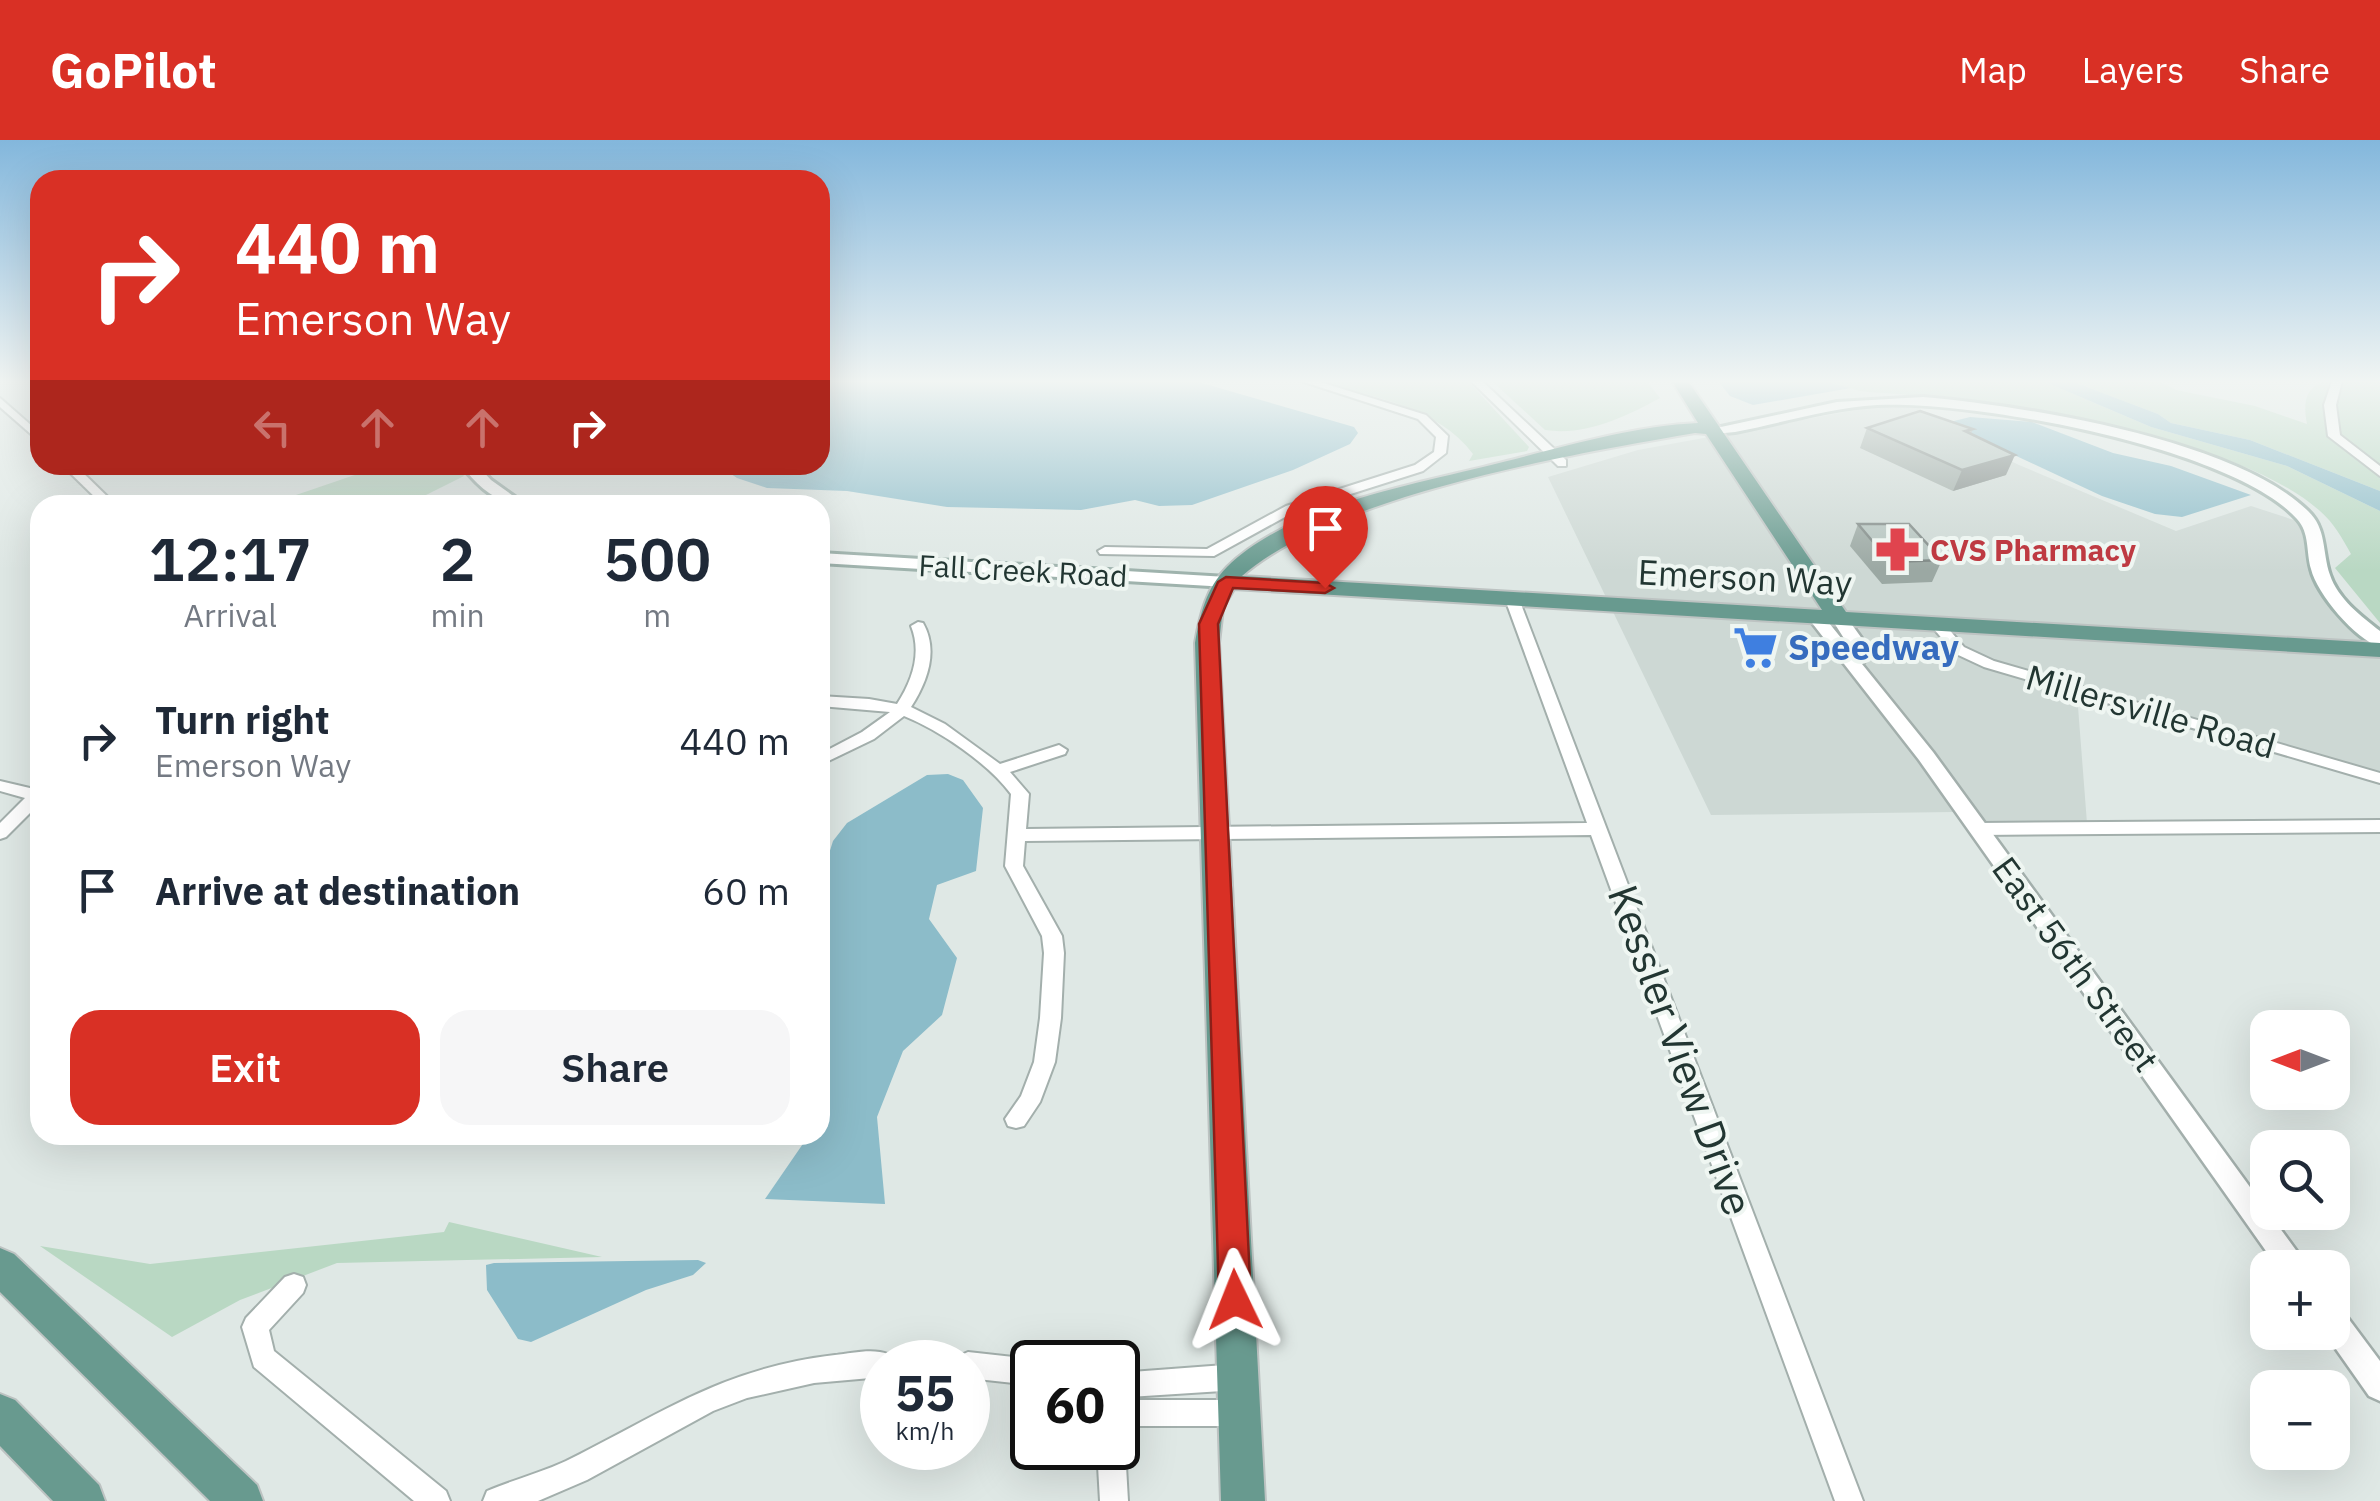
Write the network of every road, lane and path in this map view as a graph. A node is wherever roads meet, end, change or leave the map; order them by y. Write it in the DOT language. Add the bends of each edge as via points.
graph roads {
  1 [pos="1442,445"];
  2 [pos="1541,445"];
  3 [pos="1605,445"];
  4 [pos="1632,445"];
  5 [pos="1712,445"];
  6 [pos="2145,445"];
  7 [pos="2345,445"];
  8 [pos="1556,459"];
  9 [pos="2380,472"];
  10 [pos="78,475"];
  11 [pos="478,475"];
  12 [pos="1364,484"];
  13 [pos="100,495"];
  14 [pos="503,495"];
  15 [pos="1390,501"];
  16 [pos="1105,552"];
  17 [pos="830,559"];
  18 [pos="1226,582"];
  19 [pos="1512,600"];
  20 [pos="1827,617"];
  21 [pos="1936,623"];
  22 [pos="918,626"];
  23 [pos="2380,641"];
  24 [pos="2306,645"];
  25 [pos="2380,650"];
  26 [pos="2380,668"];
  27 [pos="830,702"];
  28 [pos="905,708"];
  29 [pos="1059,750"];
  30 [pos="830,755"];
  31 [pos="998,770"];
  32 [pos="2380,778"];
  33 [pos="0,786"];
  34 [pos="30,793"];
  35 [pos="30,804"];
  36 [pos="2380,826"];
  37 [pos="1600,829"];
  38 [pos="1979,830"];
  39 [pos="1215,832"];
  40 [pos="0,833"];
  41 [pos="1017,835"];
  42 [pos="1016,1119"];
  43 [pos="2282,1250"];
  44 [pos="0,1266"];
  45 [pos="294,1285"];
  46 [pos="2350,1344"];
  47 [pos="860,1366"];
  48 [pos="1238,1377"];
  49 [pos="1140,1382"];
  50 [pos="2379,1383"];
  51 [pos="1140,1414"];
  52 [pos="1240,1414"];
  53 [pos="0,1415"];
  54 [pos="1112,1470"];
  55 [pos="544,1493"];
  56 [pos="84,1501"];
  57 [pos="241,1501"];
  58 [pos="436,1501"];
  59 [pos="497,1501"];
  60 [pos="1114,1501"];
  61 [pos="1243,1501"];
  62 [pos="1849,1501"];
  1 -- 12 [label="street" via="1430,462"];
  2 -- 8 [label="street"];
  3 -- 8 [label="main road"];
  4 -- 8 [label="main road"];
  5 -- 20 [label="main road, East 56th Street"];
  6 -- 23 [label="main road" via="2254,482 2304,516 2318,537 2321,577"];
  7 -- 9 [label="street"];
  8 -- 15 [label="main road"];
  10 -- 13 [label="street"];
  11 -- 14 [label="main road"];
  12 -- 15 [label="street"];
  12 -- 16 [label="street" via="1290,509 1209,552"];
  15 -- 18 [label="main road" via="1326,518 1277,541"];
  17 -- 18 [label="main road, Fall Creek Road"];
  18 -- 19 [label="main road, Emerson Way"];
  18 -- 39 [label="main road" via="1212,608 1207,643"];
  19 -- 20 [label="main road, Emerson Way"];
  19 -- 37 [label="street, Kessler View Drive"];
  20 -- 21 [label="main road, Emerson Way"];
  20 -- 38 [label="street, East 56th Street" via="1841,653 1856,661"];
  21 -- 24 [label="main road, Emerson Way"];
  21 -- 32 [label="street, Millersville Road" via="1958,650 1989,664"];
  22 -- 28 [label="street" via="926,646"];
  24 -- 25 [label="main road, Emerson Way"];
  24 -- 26 [label="main road"];
  27 -- 28 [label="street"];
  28 -- 30 [label="street" via="875,733"];
  28 -- 31 [label="street" via="940,725"];
  29 -- 31 [label="street"];
  31 -- 41 [label="street" via="1020,794"];
  33 -- 34 [label="street"];
  35 -- 40 [label="street"];
  36 -- 38 [label="street"];
  37 -- 39 [label="street"];
  37 -- 62 [label="street, Kessler View Drive"];
  38 -- 43 [label="street, East 56th Street"];
  39 -- 41 [label="street"];
  39 -- 48 [label="main road"];
  41 -- 42 [label="street" via="1016,875 1052,936 1054,953 1045,1065"];
  44 -- 57 [label="main road"];
  45 -- 58 [label="street" via="255,1327 262,1358"];
  46 -- 50 [label="street"];
  47 -- 55 [label="street" via="784,1375 724,1393"];
  48 -- 49 [label="street"];
  48 -- 52 [label="main road"];
  51 -- 52 [label="street"];
  52 -- 61 [label="main road"];
  53 -- 56 [label="main road"];
  54 -- 60 [label="street"];
  55 -- 59 [label="street"];
}
